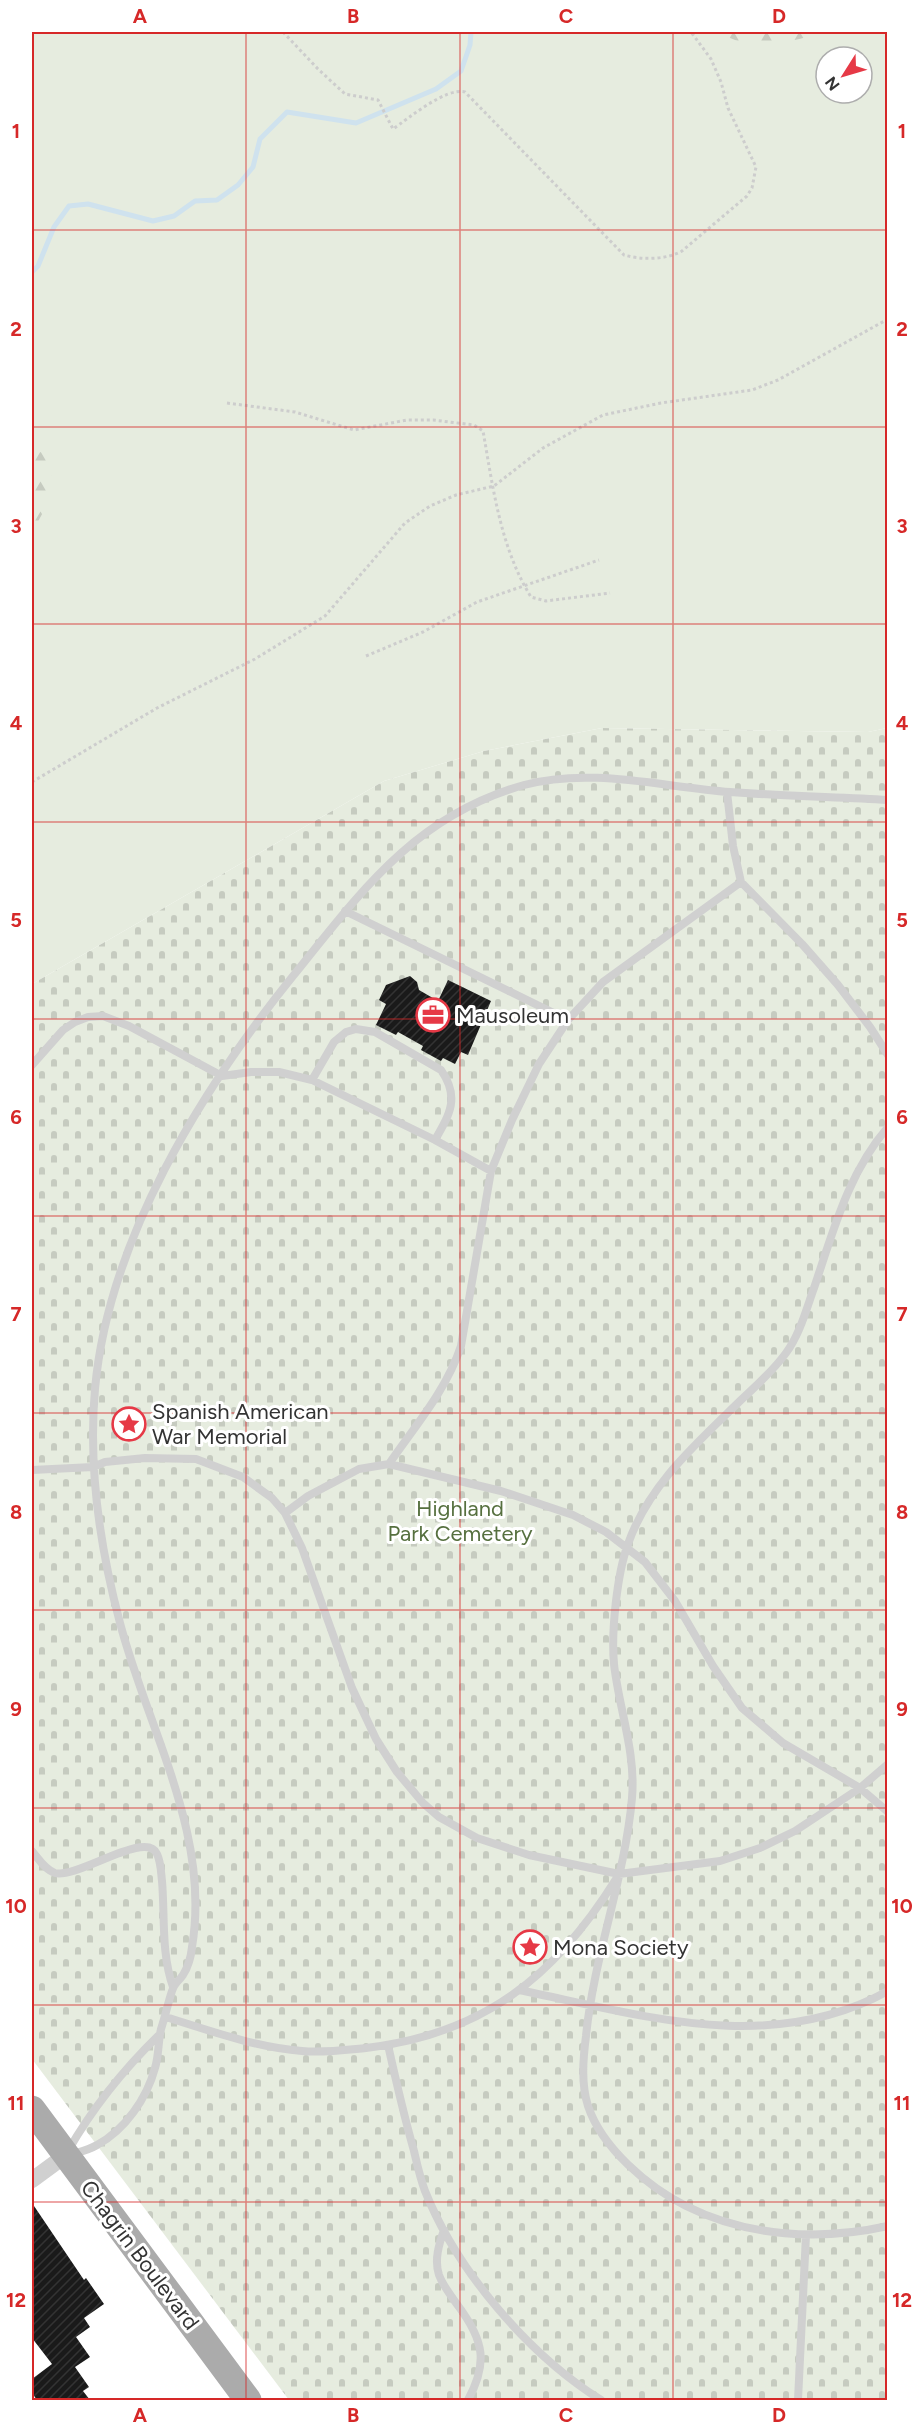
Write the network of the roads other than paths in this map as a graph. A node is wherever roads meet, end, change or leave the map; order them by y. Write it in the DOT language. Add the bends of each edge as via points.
graph roads {
  1 [pos="727,792"];
  2 [pos="888,800"];
  3 [pos="741,882"];
  4 [pos="345,912"];
  5 [pos="568,1020"];
  6 [pos="888,1055"];
  7 [pos="32,1065"];
  8 [pos="222,1076"];
  9 [pos="312,1080"];
  10 [pos="888,1127"];
  11 [pos="435,1140"];
  12 [pos="491,1171"];
  13 [pos="389,1464"];
  14 [pos="93,1467"];
  15 [pos="32,1470"];
  16 [pos="285,1512"];
  17 [pos="627,1548"];
  18 [pos="888,1764"];
  19 [pos="860,1788"];
  20 [pos="888,1812"];
  21 [pos="32,1851"];
  22 [pos="619,1874"];
  23 [pos="173,1987"];
  24 [pos="519,1990"];
  25 [pos="888,1991"];
  26 [pos="589,2005"];
  27 [pos="166,2017"];
  28 [pos="160,2034"];
  29 [pos="388,2045"];
  30 [pos="32,2109"];
  31 [pos="66,2156"];
  32 [pos="32,2180"];
  33 [pos="888,2226"];
  34 [pos="444,2230"];
  35 [pos="806,2235"];
  36 [pos="248,2400"];
  37 [pos="468,2400"];
  38 [pos="601,2400"];
  39 [pos="798,2400"];
  1 -- 2 [label="lane"];
  1 -- 3 [label="lane"];
  1 -- 4 [label="lane" via="589,778 524,785 456,812 427,831 394,857"];
  3 -- 5 [label="lane" via="603,982"];
  3 -- 6 [label="lane" via="838,985"];
  4 -- 5 [label="lane"];
  4 -- 8 [label="lane" via="264,1012"];
  5 -- 12 [label="lane" via="539,1064"];
  7 -- 8 [label="lane" via="63,1030 88,1017 103,1016"];
  8 -- 9 [label="lane" via="279,1072"];
  8 -- 14 [label="lane" via="172,1153 122,1268 105,1328 94,1391"];
  9 -- 11 [label="lane"];
  9 -- 11 [label="lane" via="341,1036 356,1029 375,1032 441,1070 447,1078 452,1102"];
  10 -- 17 [label="lane" via="861,1163 798,1332 786,1352 680,1459 649,1501"];
  11 -- 12 [label="lane"];
  12 -- 13 [label="lane" via="455,1365"];
  13 -- 16 [label="lane" via="359,1469"];
  13 -- 17 [label="lane" via="501,1491 573,1515"];
  14 -- 15 [label="lane"];
  14 -- 16 [label="lane" via="118,1460 196,1459 243,1477"];
  14 -- 23 [label="lane" via="99,1530 120,1625 191,1844 192,1950 186,1971"];
  16 -- 22 [label="lane" via="313,1575 366,1721 409,1788 439,1817 477,1838 530,1855"];
  17 -- 19 [label="lane" via="645,1562 675,1600 742,1708 783,1743"];
  17 -- 22 [label="lane" via="615,1616 614,1664 628,1732 632,1795"];
  18 -- 19 [label="lane"];
  19 -- 20 [label="lane"];
  19 -- 22 [label="lane" via="795,1831 760,1848 720,1861"];
  21 -- 23 [label="lane" via="51,1871 64,1874 133,1848 152,1847 161,1871 167,1969"];
  22 -- 24 [label="lane" via="566,1947"];
  22 -- 26 [label="lane"];
  23 -- 27 [label="lane"];
  24 -- 26 [label="lane"];
  24 -- 29 [label="lane" via="444,2031"];
  25 -- 26 [label="lane" via="843,2010 781,2025 741,2028"];
  26 -- 35 [label="lane" via="583,2065 587,2103 600,2130 633,2170 662,2194 699,2212 740,2225"];
  27 -- 28 [label="lane"];
  27 -- 29 [label="lane" via="243,2041 303,2051"];
  28 -- 31 [label="lane" via="79,2131"];
  28 -- 31 [label="lane" via="156,2065 133,2112 102,2143"];
  29 -- 34 [label="lane" via="424,2189"];
  30 -- 31 [label="main road, Chagrin Boulevard"];
  31 -- 32 [label="street"];
  31 -- 36 [label="main road, Chagrin Boulevard"];
  33 -- 35 [label="lane"];
  34 -- 37 [label="lane" via="437,2258 439,2274 476,2334 482,2352 476,2384"];
  34 -- 38 [label="lane" via="466,2266 528,2341"];
  35 -- 39 [label="lane"];
}
